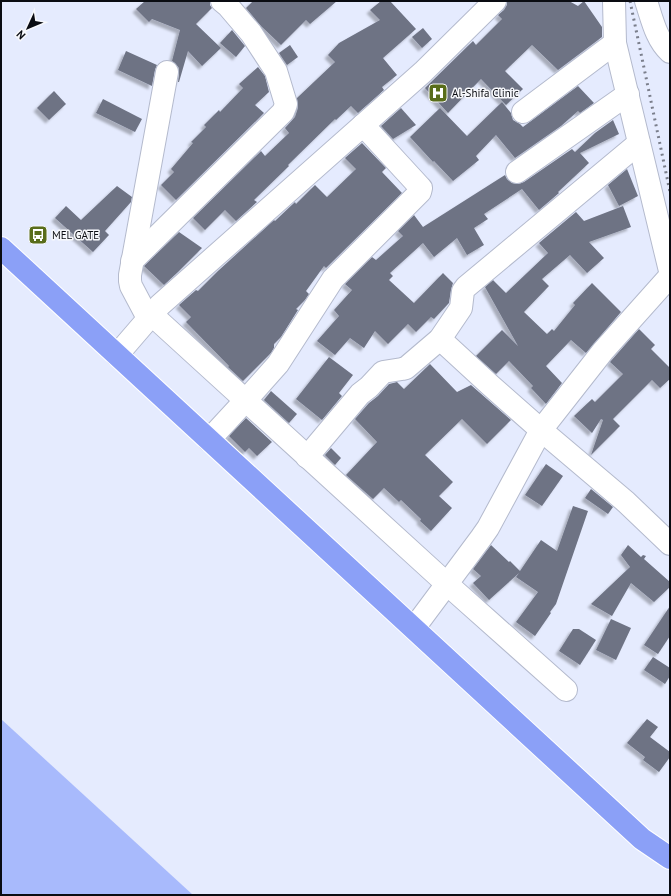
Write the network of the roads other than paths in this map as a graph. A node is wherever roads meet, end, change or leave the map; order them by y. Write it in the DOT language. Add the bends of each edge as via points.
graph roads {
  1 [pos="222,1"];
  2 [pos="496,1"];
  3 [pos="614,1"];
  4 [pos="646,1"];
  5 [pos="615,42"];
  6 [pos="670,52"];
  7 [pos="167,72"];
  8 [pos="628,94"];
  9 [pos="523,112"];
  10 [pos="363,125"];
  11 [pos="639,143"];
  12 [pos="517,172"];
  13 [pos="1,248"];
  14 [pos="132,261"];
  15 [pos="670,271"];
  16 [pos="670,276"];
  17 [pos="150,316"];
  18 [pos="440,338"];
  19 [pos="117,355"];
  20 [pos="246,401"];
  21 [pos="541,430"];
  22 [pos="209,440"];
  23 [pos="307,457"];
  24 [pos="670,544"];
  25 [pos="447,584"];
  26 [pos="414,628"];
  27 [pos="566,690"];
  28 [pos="669,855"];
  1 -- 14 [label="street" via="251,33 276,71 285,108"];
  2 -- 10 [label="street" via="423,72"];
  3 -- 5 [label="street"];
  4 -- 6 [label="street" via="658,37"];
  5 -- 8 [label="street"];
  5 -- 9 [label="street"];
  7 -- 14 [label="street"];
  8 -- 11 [label="street"];
  8 -- 12 [label="street"];
  10 -- 17 [label="street"];
  10 -- 20 [label="street" via="421,190 333,279 278,364"];
  11 -- 15 [label="street"];
  11 -- 18 [label="street" via="466,287 461,308"];
  13 -- 19 [label="highway"];
  14 -- 17 [label="street" via="131,286"];
  16 -- 21 [label="street" via="603,351"];
  17 -- 19 [label="street"];
  17 -- 20 [label="street"];
  18 -- 21 [label="street"];
  18 -- 23 [label="street" via="406,368 382,372"];
  19 -- 22 [label="highway"];
  20 -- 22 [label="street"];
  20 -- 23 [label="street"];
  21 -- 24 [label="street" via="626,502"];
  21 -- 25 [label="street" via="488,528"];
  22 -- 26 [label="highway"];
  23 -- 25 [label="street"];
  25 -- 26 [label="street"];
  25 -- 27 [label="street"];
  26 -- 28 [label="highway" via="642,839"];
}
